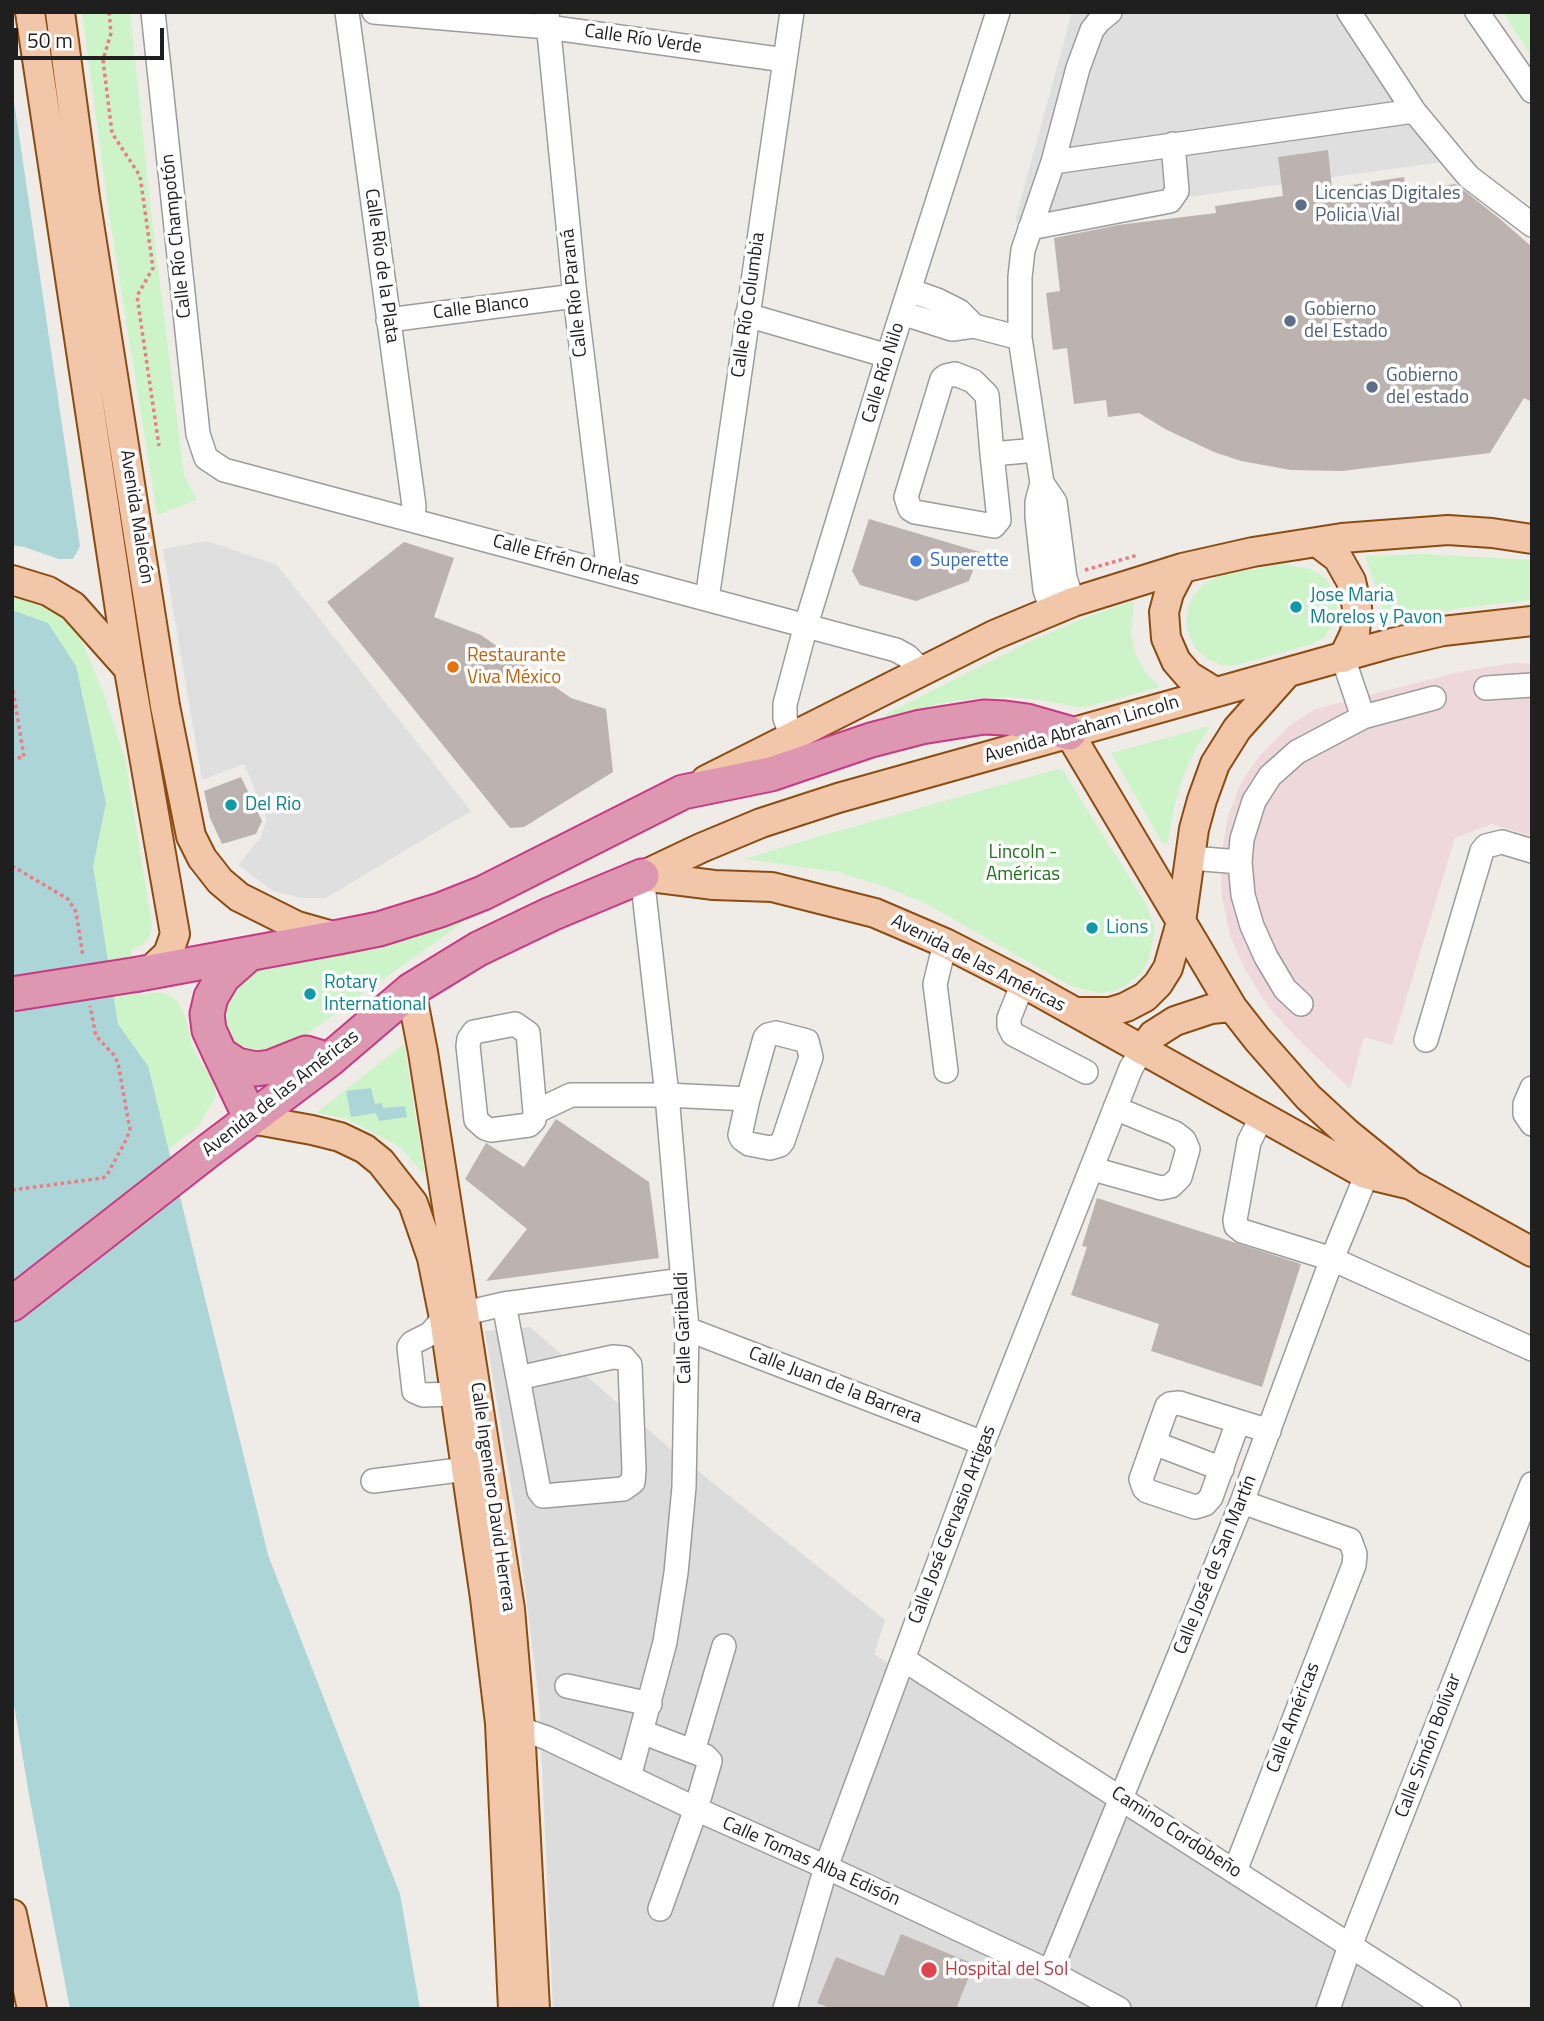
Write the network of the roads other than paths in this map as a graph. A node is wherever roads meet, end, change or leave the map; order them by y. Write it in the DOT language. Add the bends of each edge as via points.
graph roads {
  1 [pos="30,12"];
  2 [pos="60,12"];
  3 [pos="153,12"];
  4 [pos="347,12"];
  5 [pos="374,12"];
  6 [pos="792,12"];
  7 [pos="998,12"];
  8 [pos="1111,12"];
  9 [pos="1349,12"];
  10 [pos="1478,12"];
  11 [pos="547,19"];
  12 [pos="592,22"];
  13 [pos="785,60"];
  14 [pos="1532,91"];
  15 [pos="1414,111"];
  16 [pos="1173,144"];
  17 [pos="1053,162"];
  18 [pos="1532,225"];
  19 [pos="1030,228"];
  20 [pos="909,290"];
  21 [pos="575,296"];
  22 [pos="902,313"];
  23 [pos="747,315"];
  24 [pos="388,320"];
  25 [pos="974,326"];
  26 [pos="1020,338"];
  27 [pos="888,356"];
  28 [pos="1038,450"];
  29 [pos="992,454"];
  30 [pos="206,458"];
  31 [pos="413,520"];
  32 [pos="1532,539"];
  33 [pos="1317,541"];
  34 [pos="1182,568"];
  35 [pos="609,573"];
  36 [pos="12,580"];
  37 [pos="707,598"];
  38 [pos="1062,607"];
  39 [pos="1532,621"];
  40 [pos="806,625"];
  41 [pos="1343,658"];
  42 [pos="129,670"];
  43 [pos="921,670"];
  44 [pos="1286,674"];
  45 [pos="1532,685"];
  46 [pos="1486,688"];
  47 [pos="1215,692"];
  48 [pos="1434,698"];
  49 [pos="1363,716"];
  50 [pos="1069,733"];
  51 [pos="792,737"];
  52 [pos="682,792"];
  53 [pos="1532,851"];
  54 [pos="1191,858"];
  55 [pos="1240,862"];
  56 [pos="642,876"];
  57 [pos="483,893"];
  58 [pos="1181,922"];
  59 [pos="339,937"];
  60 [pos="945,943"];
  61 [pos="478,949"];
  62 [pos="249,954"];
  63 [pos="145,972"];
  64 [pos="1023,983"];
  65 [pos="411,990"];
  66 [pos="12,994"];
  67 [pos="1301,1004"];
  68 [pos="1232,1007"];
  69 [pos="1073,1012"];
  70 [pos="1426,1040"];
  71 [pos="1142,1050"];
  72 [pos="220,1054"];
  73 [pos="329,1060"];
  74 [pos="946,1071"];
  75 [pos="1086,1072"];
  76 [pos="1532,1088"];
  77 [pos="667,1095"];
  78 [pos="748,1099"];
  79 [pos="1115,1108"];
  80 [pos="535,1112"];
  81 [pos="1262,1116"];
  82 [pos="251,1119"];
  83 [pos="1532,1124"];
  84 [pos="1370,1165"];
  85 [pos="1093,1169"];
  86 [pos="1532,1252"];
  87 [pos="443,1256"];
  88 [pos="1332,1259"];
  89 [pos="683,1280"];
  90 [pos="12,1304"];
  91 [pos="504,1304"];
  92 [pos="454,1315"];
  93 [pos="687,1329"];
  94 [pos="1532,1349"];
  95 [pos="518,1378"];
  96 [pos="455,1394"];
  97 [pos="1238,1422"];
  98 [pos="1269,1432"];
  99 [pos="984,1443"];
  100 [pos="1154,1443"];
  101 [pos="477,1467"];
  102 [pos="1222,1469"];
  103 [pos="373,1481"];
  104 [pos="1532,1484"];
  105 [pos="1242,1502"];
  106 [pos="724,1646"];
  107 [pos="903,1659"];
  108 [pos="567,1686"];
  109 [pos="650,1704"];
  110 [pos="510,1725"];
  111 [pos="642,1732"];
  112 [pos="693,1751"];
  113 [pos="629,1777"];
  114 [pos="1121,1797"];
  115 [pos="696,1810"];
  116 [pos="826,1867"];
  117 [pos="1235,1871"];
  118 [pos="660,1909"];
  119 [pos="12,1914"];
  120 [pos="1350,1946"];
  121 [pos="1050,1972"];
  122 [pos="32,2009"];
  123 [pos="513,2009"];
  124 [pos="535,2009"];
  125 [pos="785,2009"];
  126 [pos="1119,2009"];
  127 [pos="1328,2009"];
  128 [pos="1449,2009"];
  1 -- 42 [label="main road, Avenida Malecón"];
  2 -- 59 [label="main road, Avenida Malecón" via="165,706 191,836 202,858 239,897 297,926"];
  3 -- 30 [label="street, Calle Río Champotón" via="198,434"];
  4 -- 24 [label="street, Calle Río de la Plata"];
  5 -- 11 [label="street, Calle Río Verde"];
  6 -- 13 [label="street, Calle Río Columbia"];
  7 -- 20 [label="street, Calle Río Nilo"];
  8 -- 17 [label="street" via="1092,30"];
  9 -- 15 [label="street"];
  10 -- 14 [label="street"];
  11 -- 12 [label="street, Calle Río Verde"];
  11 -- 21 [label="street, Calle Río Paraná"];
  12 -- 13 [label="street, Calle Río Verde"];
  13 -- 23 [label="street, Calle Río Columbia"];
  15 -- 16 [label="street"];
  15 -- 18 [label="street" via="1469,177"];
  16 -- 17 [label="street"];
  16 -- 19 [label="street" via="1177,191 1170,201"];
  17 -- 19 [label="street"];
  19 -- 26 [label="street" via="1020,277"];
  20 -- 22 [label="street, Calle Río Nilo"];
  20 -- 25 [label="street" via="959,311"];
  21 -- 24 [label="street, Calle Blanco"];
  21 -- 35 [label="street, Calle Río Paraná"];
  22 -- 25 [label="street" via="952,329"];
  22 -- 27 [label="street, Calle Río Nilo"];
  23 -- 27 [label="street"];
  23 -- 37 [label="street, Calle Río Columbia"];
  24 -- 31 [label="street, Calle Río de la Plata"];
  25 -- 26 [label="street"];
  26 -- 28 [label="street"];
  27 -- 40 [label="street, Calle Río Nilo"];
  28 -- 29 [label="street"];
  28 -- 38 [label="street" via="1042,483 1055,502 1065,578"];
  29 -- 29 [label="street" via="996,525 910,509 906,497 946,376 955,374 974,381 987,395"];
  30 -- 31 [label="street, Calle Efrén Ornelas" via="225,470"];
  31 -- 35 [label="street, Calle Efrén Ornelas"];
  32 -- 33 [label="main road" via="1448,530"];
  33 -- 34 [label="main road"];
  33 -- 41 [label="main road" via="1338,558 1352,581 1357,607 1355,634"];
  34 -- 38 [label="main road"];
  34 -- 47 [label="main road" via="1164,612 1166,638 1189,676"];
  35 -- 37 [label="street, Calle Efrén Ornelas"];
  36 -- 42 [label="main road" via="48,591 72,606"];
  37 -- 40 [label="street, Calle Efrén Ornelas"];
  38 -- 43 [label="main road"];
  39 -- 41 [label="main road, Avenida Abraham Lincoln" via="1443,631"];
  40 -- 43 [label="street, Calle Efrén Ornelas" via="896,650"];
  40 -- 51 [label="street, Calle Río Nilo" via="785,704"];
  41 -- 44 [label="main road, Avenida Abraham Lincoln"];
  41 -- 49 [label="street"];
  42 -- 63 [label="main road, Avenida Malecón" via="175,934 168,954"];
  43 -- 51 [label="main road"];
  44 -- 47 [label="main road, Avenida Abraham Lincoln"];
  44 -- 54 [label="main road" via="1237,729 1215,764 1194,829"];
  45 -- 46 [label="street"];
  47 -- 50 [label="main road, Avenida Abraham Lincoln"];
  48 -- 49 [label="street"];
  49 -- 55 [label="street" via="1297,751 1270,776 1248,818"];
  50 -- 52 [label="highway" via="1005,718 943,722 771,774"];
  50 -- 56 [label="main road, Avenida Abraham Lincoln" via="761,823"];
  50 -- 58 [label="main road, Avenida de las Américas"];
  51 -- 52 [label="main road"];
  52 -- 57 [label="highway"];
  53 -- 70 [label="street" via="1502,842 1482,851"];
  54 -- 55 [label="street"];
  54 -- 58 [label="main road"];
  55 -- 67 [label="street" via="1243,895 1266,957 1285,989"];
  56 -- 60 [label="main road, Avenida de las Américas" via="772,887 817,896 875,912"];
  56 -- 61 [label="highway, Avenida de las Américas"];
  56 -- 77 [label="street, Calle Garibaldi"];
  57 -- 59 [label="highway" via="404,921"];
  57 -- 61 [label="highway" via="486,923"];
  58 -- 68 [label="main road, Avenida de las Américas"];
  58 -- 69 [label="main road" via="1168,968 1145,997 1110,1012"];
  59 -- 62 [label="highway"];
  60 -- 64 [label="main road, Avenida de las Américas"];
  60 -- 74 [label="street" via="935,984"];
  61 -- 65 [label="highway, Avenida de las Américas"];
  62 -- 63 [label="highway"];
  62 -- 72 [label="highway" via="223,977 211,998 209,1030"];
  63 -- 66 [label="highway, bridge"];
  64 -- 69 [label="main road, Avenida de las Américas"];
  64 -- 75 [label="street" via="1009,1018 1013,1034"];
  65 -- 73 [label="highway, Avenida de las Américas"];
  65 -- 87 [label="main road, Calle Ingeniero David Herrera" via="424,1052"];
  68 -- 71 [label="main road" via="1175,1021 1153,1035"];
  68 -- 84 [label="main road, Avenida de las Américas" via="1308,1097 1347,1133"];
  69 -- 71 [label="main road, Avenida de las Américas"];
  71 -- 79 [label="street, Calle José Gervasio Artigas"];
  71 -- 81 [label="main road, Avenida de las Américas"];
  72 -- 73 [label="highway" via="237,1065 256,1069 306,1053"];
  72 -- 82 [label="highway"];
  73 -- 82 [label="highway, Avenida de las Américas"];
  76 -- 83 [label="street" via="1525,1104"];
  77 -- 78 [label="street"];
  77 -- 80 [label="street" via="571,1096"];
  77 -- 89 [label="street, Calle Garibaldi"];
  78 -- 78 [label="street" via="741,1139 749,1144 780,1145 811,1057 807,1041 768,1035"];
  79 -- 85 [label="street, Calle José Gervasio Artigas"];
  79 -- 85 [label="street" via="1184,1140 1188,1149 1180,1177 1161,1188"];
  80 -- 80 [label="street" via="529,1125 491,1130 476,1120 468,1046 474,1032 515,1024 528,1033"];
  81 -- 84 [label="main road, Avenida de las Américas"];
  81 -- 88 [label="street" via="1249,1142 1237,1226"];
  82 -- 87 [label="main road, Calle Ingeniero David Herrera" via="312,1130 365,1149 413,1203"];
  82 -- 90 [label="highway, Avenida de las Américas"];
  84 -- 86 [label="main road, Avenida de las Américas"];
  84 -- 88 [label="street, Calle José de San Martín"];
  85 -- 99 [label="street, Calle José Gervasio Artigas"];
  87 -- 92 [label="main road, Calle Ingeniero David Herrera"];
  88 -- 94 [label="street"];
  88 -- 98 [label="street, Calle José de San Martín"];
  89 -- 91 [label="street"];
  89 -- 93 [label="street, Calle Garibaldi"];
  91 -- 92 [label="street"];
  91 -- 95 [label="street"];
  92 -- 96 [label="main road, Calle Ingeniero David Herrera"];
  92 -- 96 [label="street" via="409,1347 414,1391"];
  92 -- 101 [label="main road, Calle Ingeniero David Herrera"];
  93 -- 99 [label="street, Calle Juan de la Barrera"];
  93 -- 109 [label="street, Calle Garibaldi" via="684,1487 676,1573"];
  95 -- 95 [label="street" via="543,1496 623,1489 633,1482 630,1365 624,1358"];
  96 -- 101 [label="main road, Calle Ingeniero David Herrera"];
  97 -- 98 [label="street"];
  97 -- 100 [label="street" via="1174,1403 1167,1406"];
  97 -- 102 [label="street"];
  98 -- 105 [label="street, Calle José de San Martín"];
  99 -- 107 [label="street, Calle José Gervasio Artigas"];
  100 -- 102 [label="street"];
  100 -- 102 [label="street" via="1141,1479 1147,1491 1195,1507 1211,1497"];
  101 -- 103 [label="street"];
  101 -- 110 [label="main road, Calle Ingeniero David Herrera" via="485,1598"];
  104 -- 120 [label="street, Calle Simón Bolívar"];
  105 -- 114 [label="street, Calle José de San Martín"];
  105 -- 117 [label="street, Calle Américas" via="1350,1540 1355,1554"];
  106 -- 112 [label="street"];
  107 -- 114 [label="street, Camino Cordobeño"];
  107 -- 116 [label="street, Calle José Gervasio Artigas"];
  108 -- 109 [label="street"];
  109 -- 111 [label="street, Calle Garibaldi"];
  110 -- 113 [label="street, Calle Tomas Alba Edisón"];
  110 -- 123 [label="main road, Calle Ingeniero David Herrera"];
  110 -- 124 [label="main road, Calle Ingeniero David Herrera"];
  111 -- 112 [label="street"];
  111 -- 113 [label="street, Calle Garibaldi"];
  112 -- 115 [label="street" via="710,1761"];
  113 -- 115 [label="street, Calle Tomas Alba Edisón"];
  114 -- 117 [label="street, Camino Cordobeño"];
  114 -- 121 [label="street, Calle José de San Martín"];
  115 -- 116 [label="street, Calle Tomas Alba Edisón"];
  115 -- 118 [label="street"];
  116 -- 121 [label="street, Calle Tomas Alba Edisón"];
  116 -- 125 [label="street, Calle José Gervasio Artigas"];
  117 -- 120 [label="street, Camino Cordobeño"];
  119 -- 122 [label="main road"];
  120 -- 127 [label="street, Calle Simón Bolívar"];
  120 -- 128 [label="street, Camino Cordobeño"];
  121 -- 126 [label="street, Calle Tomas Alba Edisón"];
}
